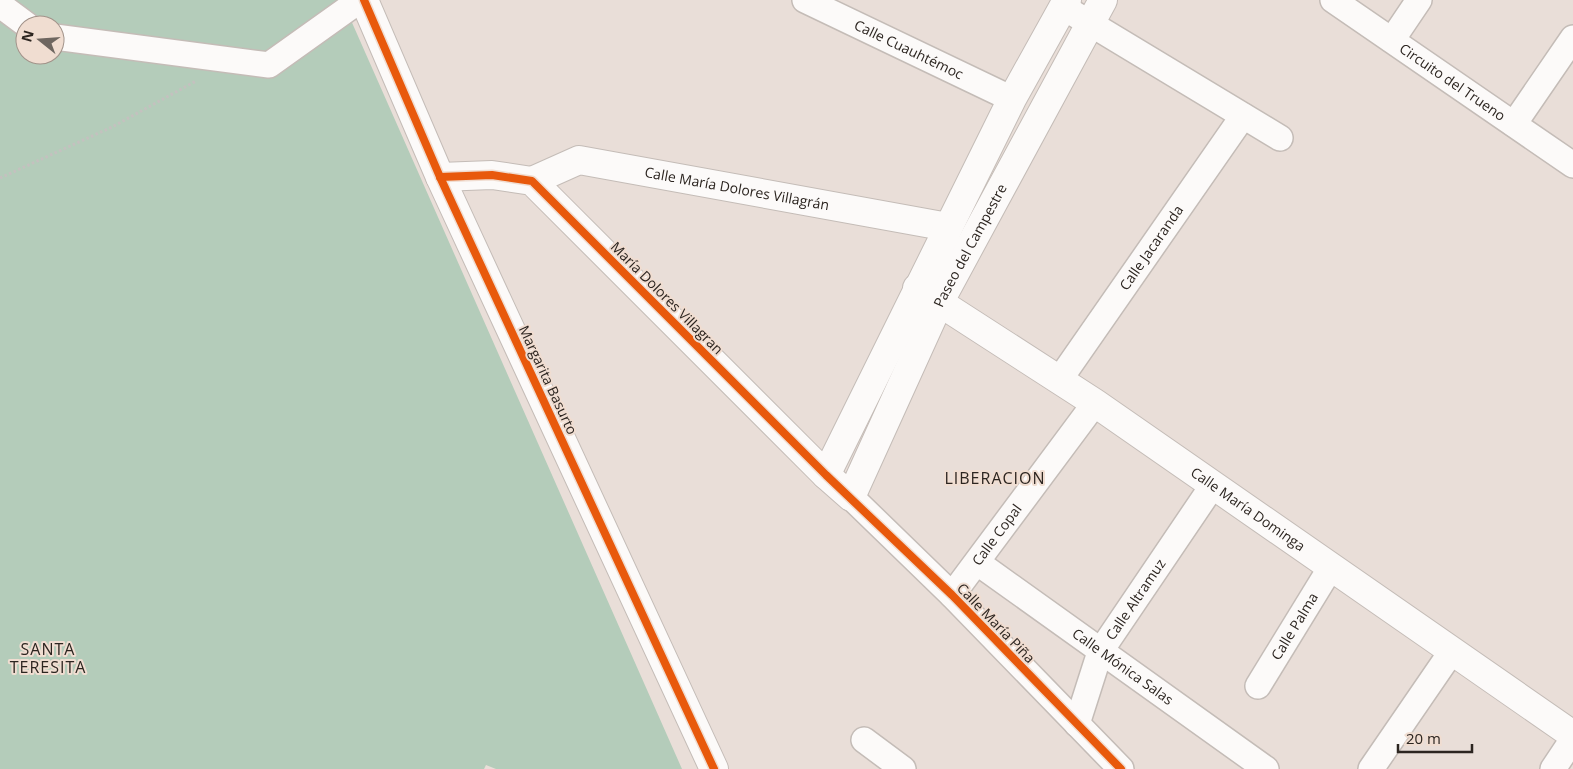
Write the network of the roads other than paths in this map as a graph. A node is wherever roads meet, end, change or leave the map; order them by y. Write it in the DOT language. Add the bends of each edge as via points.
graph roads {
  1 [pos="360,0"];
  2 [pos="364,0"];
  3 [pos="805,0"];
  4 [pos="1333,0"];
  5 [pos="1419,0"];
  6 [pos="1065,3"];
  7 [pos="0,5"];
  8 [pos="1097,11"];
  9 [pos="15,16"];
  10 [pos="65,38"];
  11 [pos="1573,38"];
  12 [pos="1392,40"];
  13 [pos="1012,99"];
  14 [pos="1243,116"];
  15 [pos="1514,124"];
  16 [pos="1280,138"];
  17 [pos="1573,165"];
  18 [pos="440,178"];
  19 [pos="532,181"];
  20 [pos="948,227"];
  21 [pos="929,295"];
  22 [pos="1060,379"];
  23 [pos="1095,403"];
  24 [pos="826,475"];
  25 [pos="1214,485"];
  26 [pos="851,497"];
  27 [pos="978,563"];
  28 [pos="1331,567"];
  29 [pos="952,595"];
  30 [pos="1452,651"];
  31 [pos="1100,652"];
  32 [pos="1258,686"];
  33 [pos="1077,724"];
  34 [pos="1573,735"];
  35 [pos="1573,739"];
  36 [pos="864,740"];
  37 [pos="714,769"];
  38 [pos="903,769"];
  39 [pos="1121,769"];
  40 [pos="1266,769"];
  41 [pos="1371,769"];
  42 [pos="1553,769"];
  1 -- 10 [label="street" via="269,65"];
  2 -- 18 [label="street, Margarita Basurto"];
  3 -- 13 [label="street, Calle Cuauhtémoc"];
  4 -- 12 [label="street, Circuito del Trueno"];
  5 -- 12 [label="street"];
  6 -- 8 [label="street"];
  6 -- 13 [label="street, Paseo del Campestre"];
  7 -- 9 [label="street"];
  8 -- 14 [label="street"];
  8 -- 21 [label="street, Paseo del Campestre"];
  11 -- 15 [label="street"];
  12 -- 15 [label="street, Circuito del Trueno"];
  13 -- 20 [label="street, Paseo del Campestre"];
  14 -- 16 [label="street"];
  14 -- 22 [label="street, Calle Jacaranda"];
  15 -- 17 [label="street, Circuito del Trueno"];
  18 -- 19 [label="street" via="492,175"];
  18 -- 37 [label="street, Margarita Basurto"];
  19 -- 20 [label="street, Calle María Dolores Villagrán" via="579,160"];
  19 -- 24 [label="street, María Dolores Villagran"];
  20 -- 21 [label="street, Paseo del Campestre"];
  21 -- 22 [label="street, Calle María Dominga"];
  21 -- 24 [label="street, Paseo del Campestre"];
  21 -- 26 [label="street, Paseo del Campestre"];
  22 -- 23 [label="street, Calle María Dominga"];
  23 -- 25 [label="street, Calle María Dominga"];
  23 -- 27 [label="street, Calle Copal"];
  24 -- 26 [label="street, María Dolores Villagran"];
  25 -- 28 [label="street, Calle María Dominga"];
  25 -- 31 [label="street, Calle Altramuz"];
  26 -- 29 [label="street, Calle María Piña"];
  27 -- 29 [label="street, Calle Copal"];
  27 -- 31 [label="street, Calle Mónica Salas"];
  28 -- 30 [label="street, Calle María Dominga"];
  28 -- 32 [label="street, Calle Palma"];
  29 -- 33 [label="street, Calle María Piña"];
  30 -- 34 [label="street, Calle María Dominga"];
  30 -- 41 [label="street"];
  31 -- 33 [label="street, Calle Altramuz"];
  31 -- 40 [label="street, Calle Mónica Salas"];
  33 -- 39 [label="street, Calle María Piña"];
  35 -- 42 [label="street"];
  36 -- 38 [label="street"];
}
